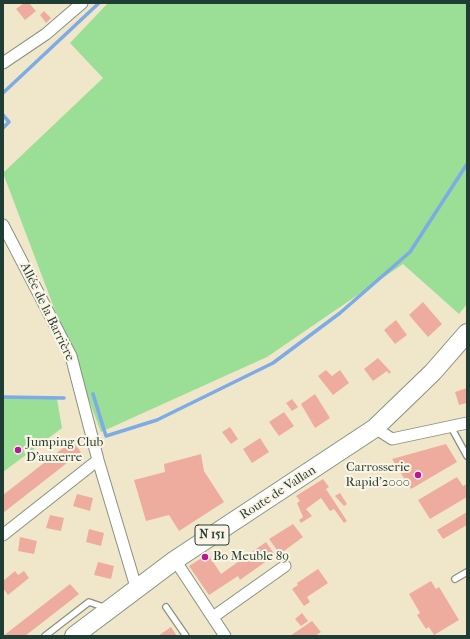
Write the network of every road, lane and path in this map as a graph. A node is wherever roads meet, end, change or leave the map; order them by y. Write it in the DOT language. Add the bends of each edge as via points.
graph roads {
  1 [pos="82,3"];
  2 [pos="3,64"];
  3 [pos="3,225"];
  4 [pos="467,333"];
  5 [pos="467,423"];
  6 [pos="451,427"];
  7 [pos="375,428"];
  8 [pos="467,456"];
  9 [pos="98,460"];
  10 [pos="3,535"];
  11 [pos="175,560"];
  12 [pos="285,566"];
  13 [pos="467,572"];
  14 [pos="455,579"];
  15 [pos="136,587"];
  16 [pos="166,607"];
  17 [pos="108,609"];
  18 [pos="213,617"];
  19 [pos="45,636"];
  20 [pos="74,636"];
  21 [pos="186,636"];
  22 [pos="226,636"];
  1 -- 2 [label="street" via="46,34"];
  3 -- 9 [label="street, Allée de la Barrière" via="71,356"];
  4 -- 7 [label="main road, Route de Vallan / N 151" via="434,372"];
  5 -- 6 [label="street"];
  6 -- 7 [label="street" via="392,439"];
  6 -- 8 [label="lane"];
  7 -- 11 [label="main road, Route de Vallan / N 151"];
  9 -- 10 [label="street"];
  9 -- 15 [label="street, Allée de la Barrière"];
  11 -- 15 [label="main road, Route de Vallan / N 151"];
  11 -- 18 [label="street"];
  12 -- 18 [label="street"];
  13 -- 14 [label="lane"];
  15 -- 17 [label="main road, Route de Vallan / N 151"];
  16 -- 21 [label="lane"];
  17 -- 19 [label="lane" via="89,602"];
  17 -- 20 [label="main road, Route de Vallan / N 151"];
  18 -- 22 [label="street"];
}
